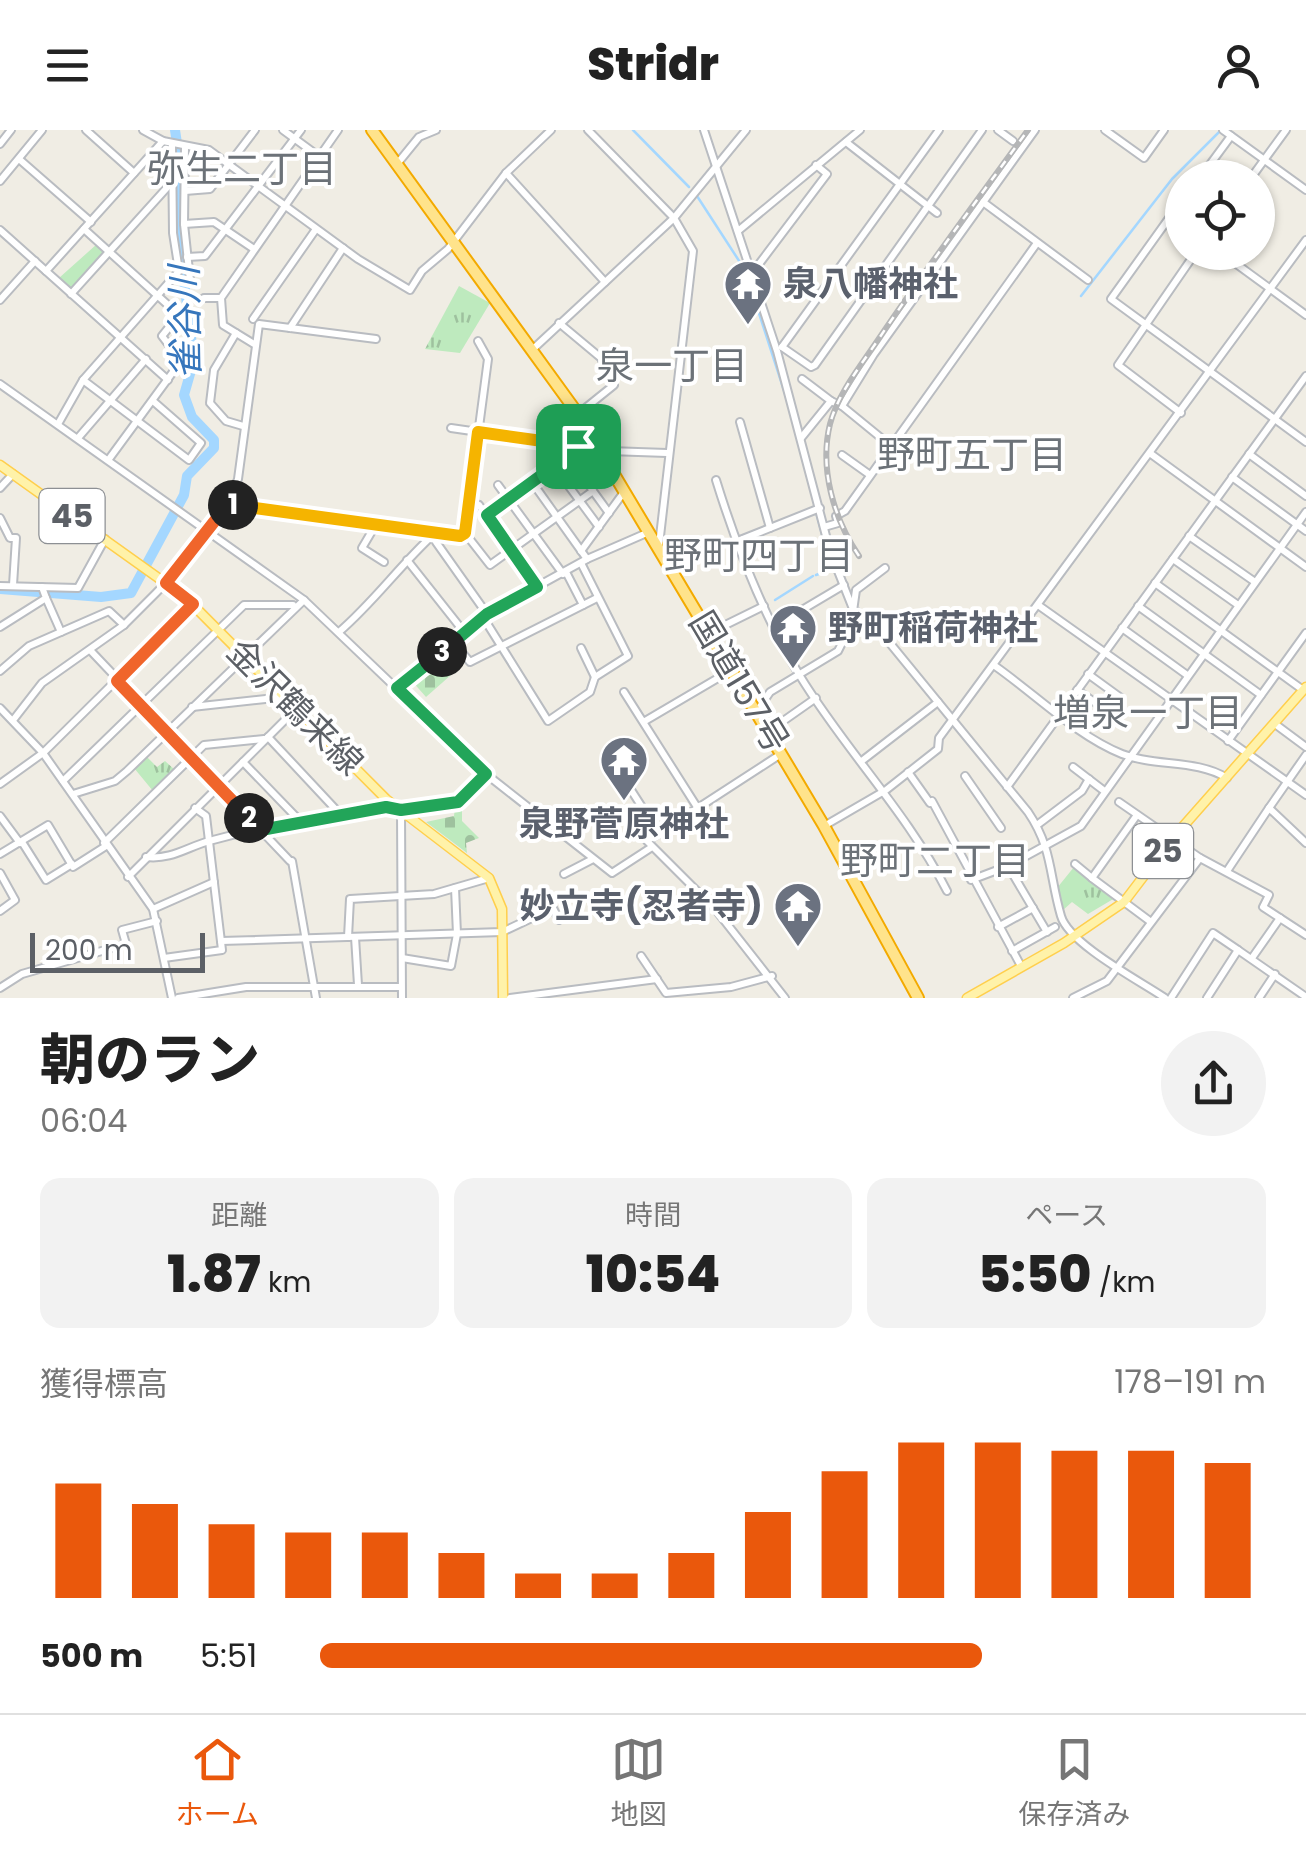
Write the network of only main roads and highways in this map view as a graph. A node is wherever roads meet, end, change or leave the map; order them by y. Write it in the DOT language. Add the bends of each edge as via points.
graph roads {
  1 [pos="372,130"];
  2 [pos="0,465"];
  3 [pos="1305,688"];
  4 [pos="507,998"];
  5 [pos="918,998"];
  6 [pos="967,998"];
  1 -- 5 [label="highway, 国道157号" via="600,448"];
  2 -- 4 [label="main road, 金沢鶴来線 / 45" via="193,604 423,831 490,878 502,909"];
  3 -- 6 [label="main road, 25" via="1124,902"];
}
